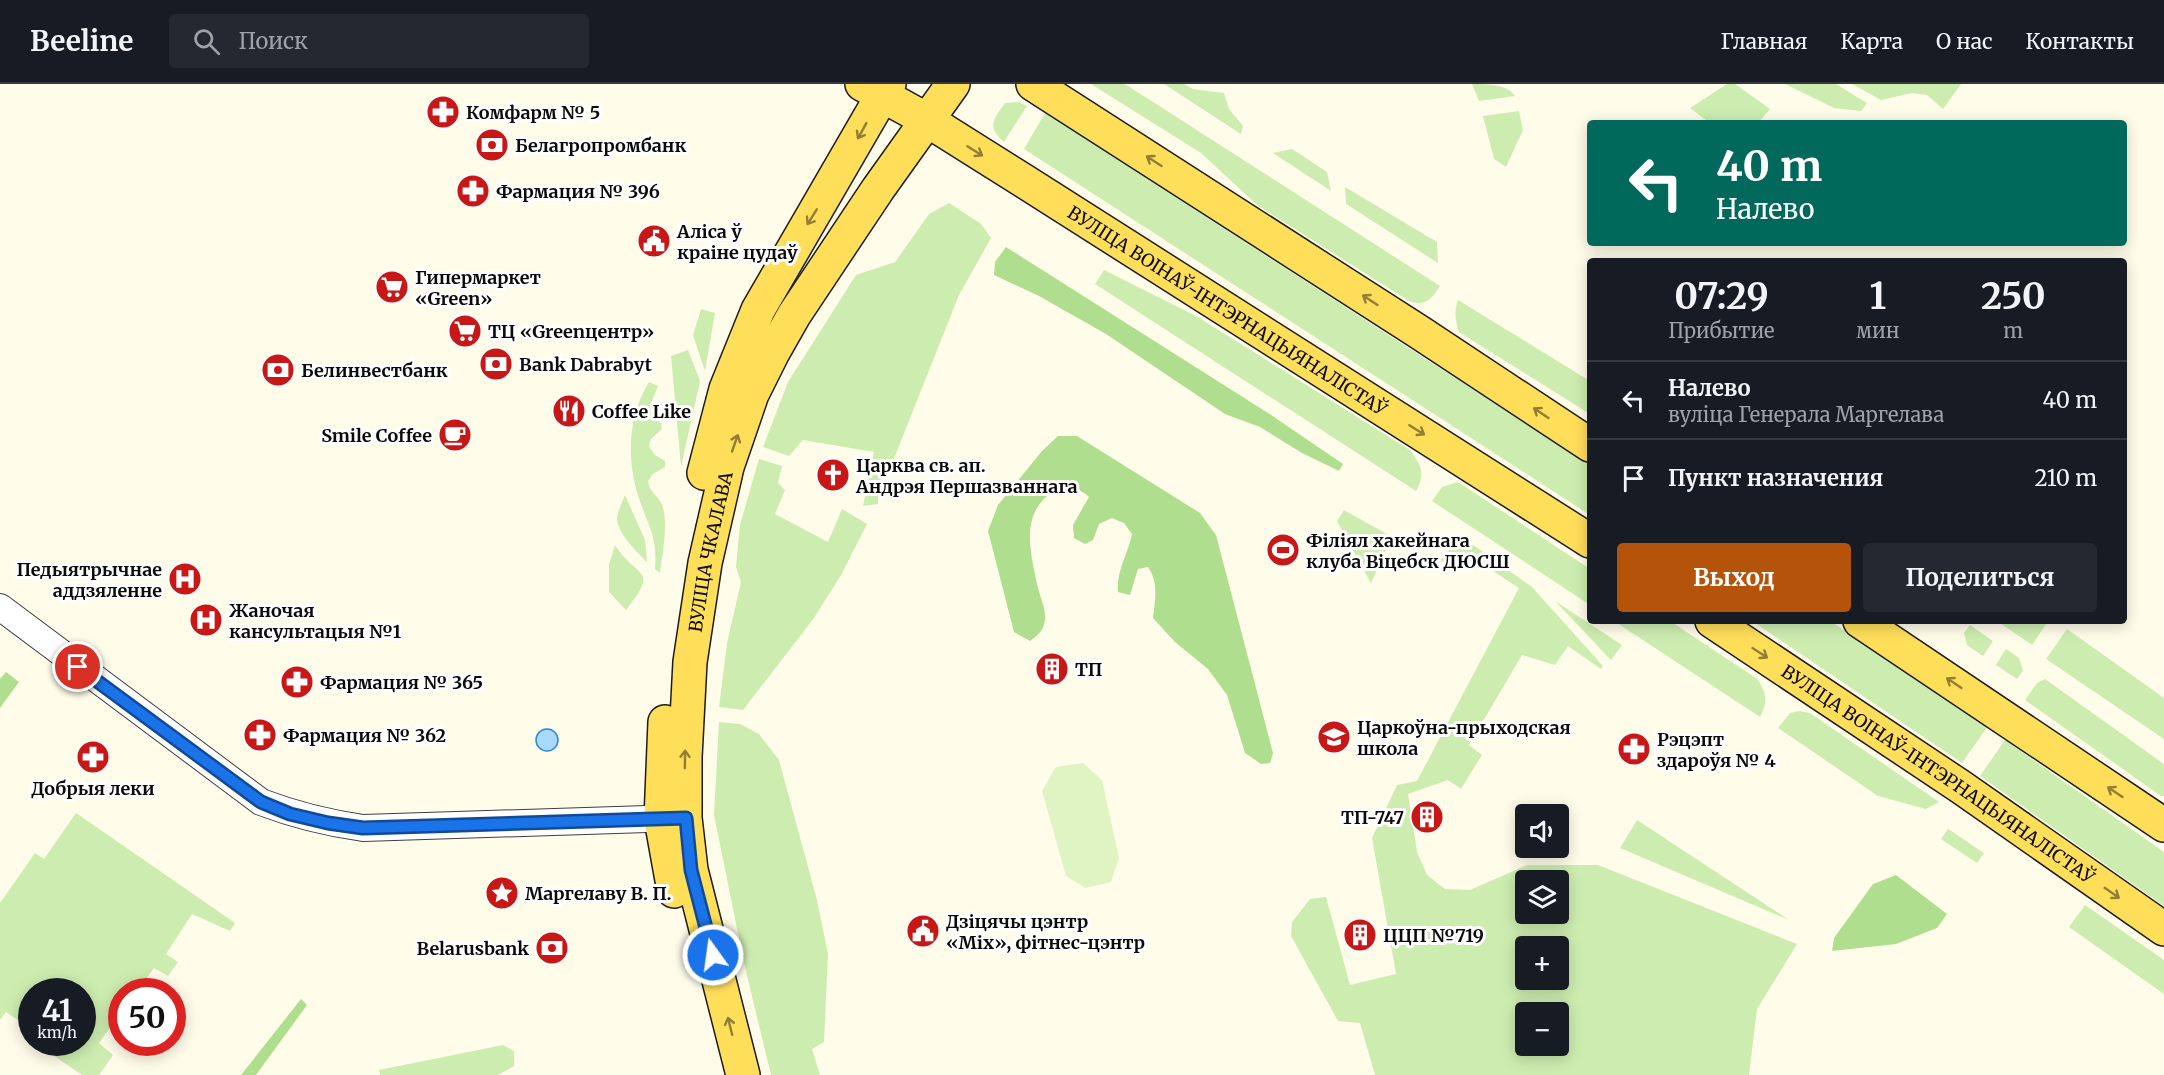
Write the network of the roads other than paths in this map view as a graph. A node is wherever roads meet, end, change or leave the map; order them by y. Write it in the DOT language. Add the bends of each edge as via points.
graph roads {
  1 [pos="953,84"];
  2 [pos="1033,84"];
  3 [pos="878,88"];
  4 [pos="927,120"];
  5 [pos="1587,443"];
  6 [pos="1587,540"];
  7 [pos="0,608"];
  8 [pos="1716,624"];
  9 [pos="1864,624"];
  10 [pos="673,818"];
  11 [pos="2164,825"];
  12 [pos="2164,929"];
  13 [pos="721,1075"];
  14 [pos="743,1075"];
  1 -- 4 [label="main road, ВУЛІЦА ЧКАЛАВА"];
  5 -- 2 [label="main road, one-way"];
  3 -- 4 [label="main road, ВУЛІЦА ВОІНАЎ-ІНТЭРНАЦЫЯНАЛІСТАЎ"];
  3 -- 10 [label="main road, ВУЛІЦА ЧКАЛАВА, one-way" via="758,310 726,389 707,461 670,643 662,757"];
  4 -- 6 [label="main road, ВУЛІЦА ВОІНАЎ-ІНТЭРНАЦЫЯНАЛІСТАЎ, one-way"];
  10 -- 4 [label="main road, ВУЛІЦА ЧКАЛАВА, one-way" via="685,757 690,662 705,563 727,467 752,394 794,315"];
  7 -- 10 [label="street" via="261,802 290,814 363,828"];
  8 -- 12 [label="main road, ВУЛІЦА ВОІНАЎ-ІНТЭРНАЦЫЯНАЛІСТАЎ, one-way" via="1961,787"];
  11 -- 9 [label="main road, one-way"];
  10 -- 13 [label="main road, ВУЛІЦА ЧКАЛАВА" via="669,874"];
  14 -- 10 [label="main road, ВУЛІЦА ЧКАЛАВА, one-way" via="691,870"];
}
